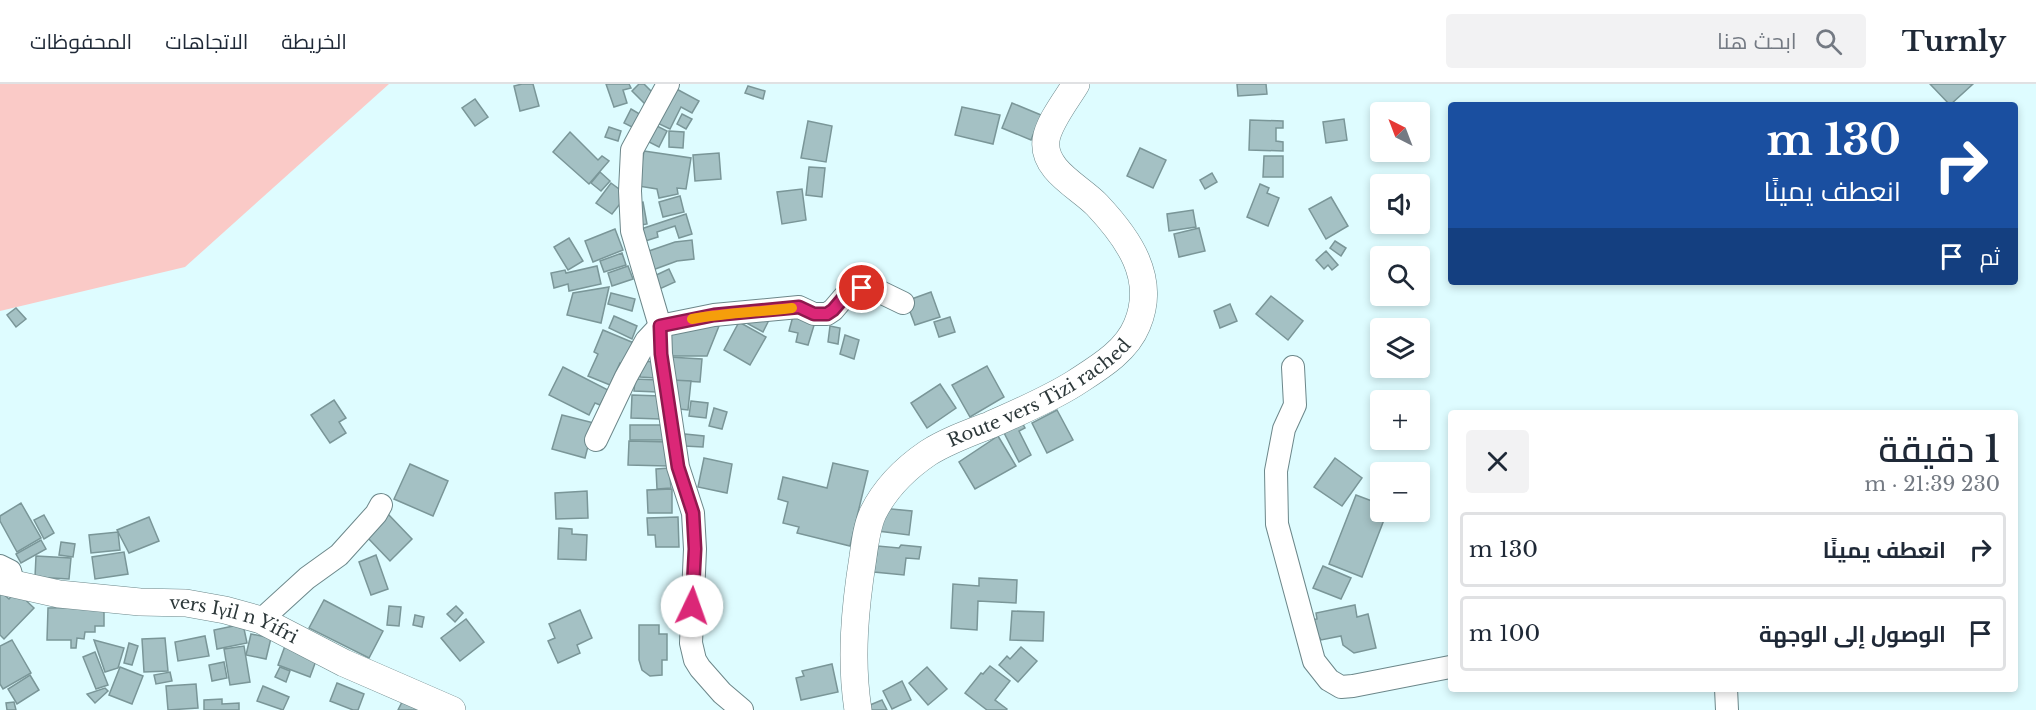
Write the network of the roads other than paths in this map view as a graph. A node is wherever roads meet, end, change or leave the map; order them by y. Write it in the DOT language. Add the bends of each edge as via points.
graph roads {
  1 [pos="668,84"];
  2 [pos="1076,84"];
  3 [pos="903,303"];
  4 [pos="660,326"];
  5 [pos="1293,367"];
  6 [pos="596,440"];
  7 [pos="381,505"];
  8 [pos="4,576"];
  9 [pos="261,620"];
  10 [pos="1448,668"];
  11 [pos="1726,692"];
  12 [pos="452,710"];
  13 [pos="742,710"];
  14 [pos="858,710"];
  15 [pos="1727,710"];
  1 -- 4 [label="street" via="632,150 630,190 632,231"];
  2 -- 14 [label="main road, Route vers Tizi rached" via="1048,131 1046,148 1055,167 1096,203 1135,254 1144,281 1137,325 1114,356 1091,373 1057,394 951,440 909,468 889,488 872,514 859,580 854,626"];
  3 -- 4 [label="street" via="870,287 845,296 827,314 814,314 799,307 714,315"];
  4 -- 6 [label="street" via="646,340"];
  4 -- 13 [label="street" via="678,467 693,513 691,643 700,668"];
  5 -- 10 [label="street" via="1295,405 1284,429 1276,471 1276,512 1314,661 1329,680 1341,687"];
  7 -- 9 [label="street" via="339,555"];
  8 -- 9 [label="main road, vers Iγil n Yifri" via="58,594 186,603"];
  9 -- 12 [label="main road, vers Iγil n Yifri" via="344,663"];
  11 -- 15 [label="street"];
}
